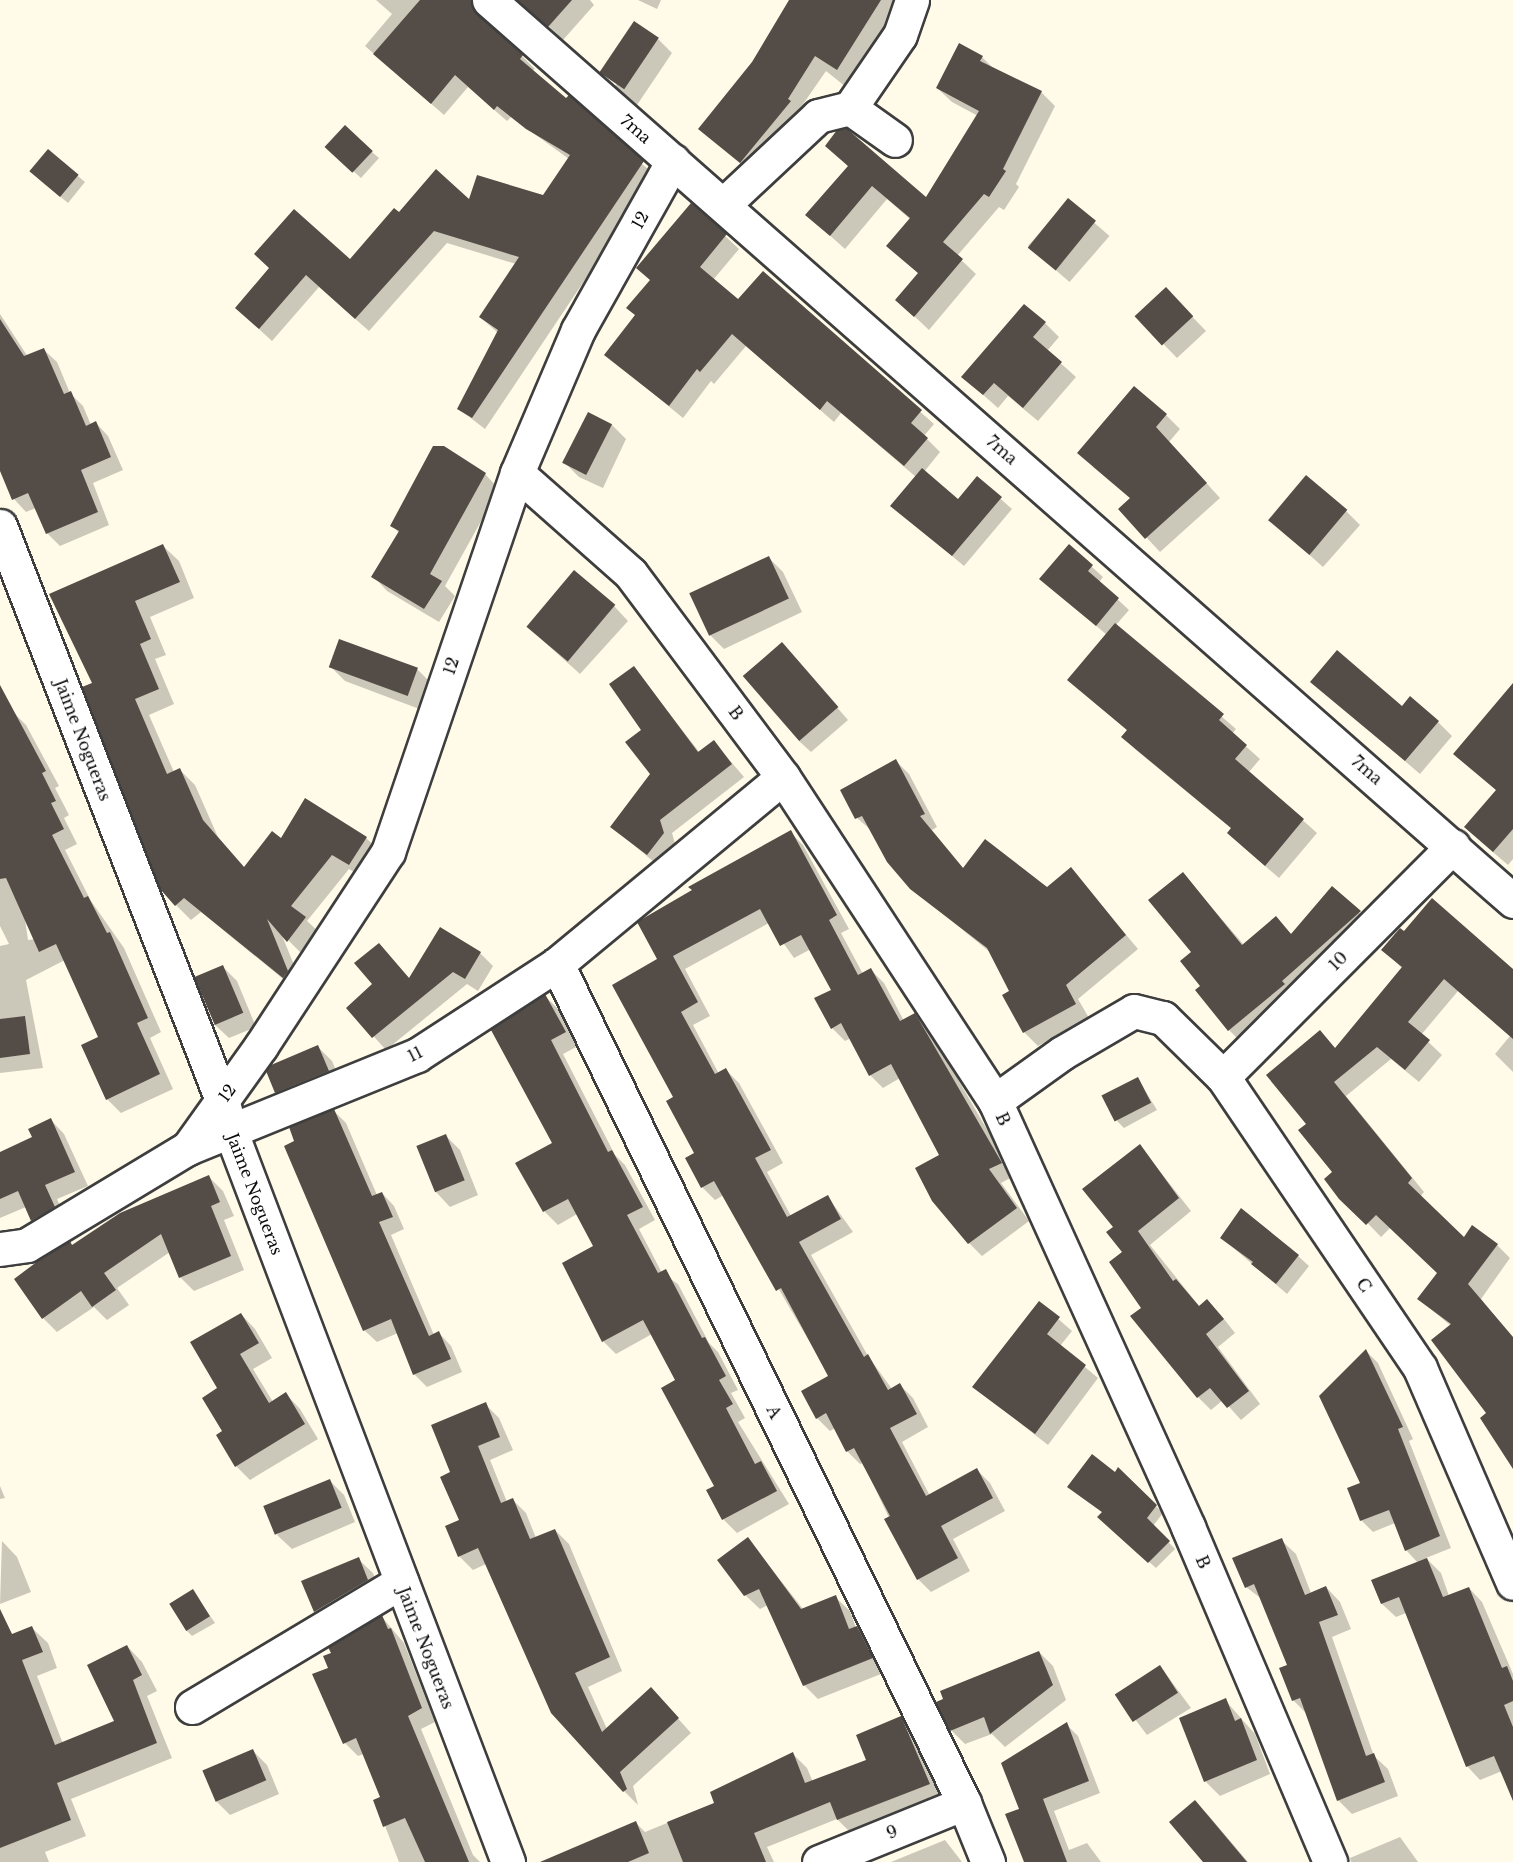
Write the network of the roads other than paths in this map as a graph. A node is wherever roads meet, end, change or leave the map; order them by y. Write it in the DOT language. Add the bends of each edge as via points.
graph roads {
  1 [pos="489,0"];
  2 [pos="912,0"];
  3 [pos="850,108"];
  4 [pos="895,140"];
  5 [pos="673,161"];
  6 [pos="723,205"];
  7 [pos="518,473"];
  8 [pos="0,526"];
  9 [pos="783,777"];
  10 [pos="1453,846"];
  11 [pos="1513,901"];
  12 [pos="557,964"];
  13 [pos="1223,1077"];
  14 [pos="222,1100"];
  15 [pos="995,1101"];
  16 [pos="231,1132"];
  17 [pos="188,1148"];
  18 [pos="0,1249"];
  19 [pos="401,1582"];
  20 [pos="1513,1583"];
  21 [pos="192,1707"];
  22 [pos="964,1803"];
  23 [pos="508,1862"];
  24 [pos="819,1862"];
  25 [pos="988,1862"];
  26 [pos="1330,1862"];
  1 -- 5 [label="street, 7ma"];
  2 -- 3 [label="street" via="900,35"];
  3 -- 4 [label="street"];
  3 -- 6 [label="street" via="818,116"];
  5 -- 6 [label="street, 7ma"];
  5 -- 7 [label="street, 12" via="578,330"];
  6 -- 10 [label="street, 7ma"];
  7 -- 9 [label="street, B" via="631,574"];
  7 -- 14 [label="street, 12" via="388,852"];
  8 -- 14 [label="street, Jaime Nogueras"];
  9 -- 12 [label="street, 11"];
  9 -- 15 [label="street, B"];
  10 -- 11 [label="street, 7ma"];
  10 -- 13 [label="street, 10"];
  12 -- 16 [label="street, 11" via="417,1055"];
  12 -- 22 [label="street, A"];
  13 -- 15 [label="street, C" via="1163,1018 1134,1011 1062,1053"];
  13 -- 20 [label="street, C" via="1420,1368"];
  14 -- 16 [label="street, Jaime Nogueras"];
  14 -- 17 [label="street, 12"];
  15 -- 26 [label="street, B" via="1188,1527"];
  16 -- 17 [label="street, 11"];
  16 -- 19 [label="street, Jaime Nogueras"];
  17 -- 18 [label="street, 11" via="27,1245"];
  19 -- 21 [label="street"];
  19 -- 23 [label="street, Jaime Nogueras"];
  22 -- 24 [label="street, 9"];
  22 -- 25 [label="street, A"];
}
